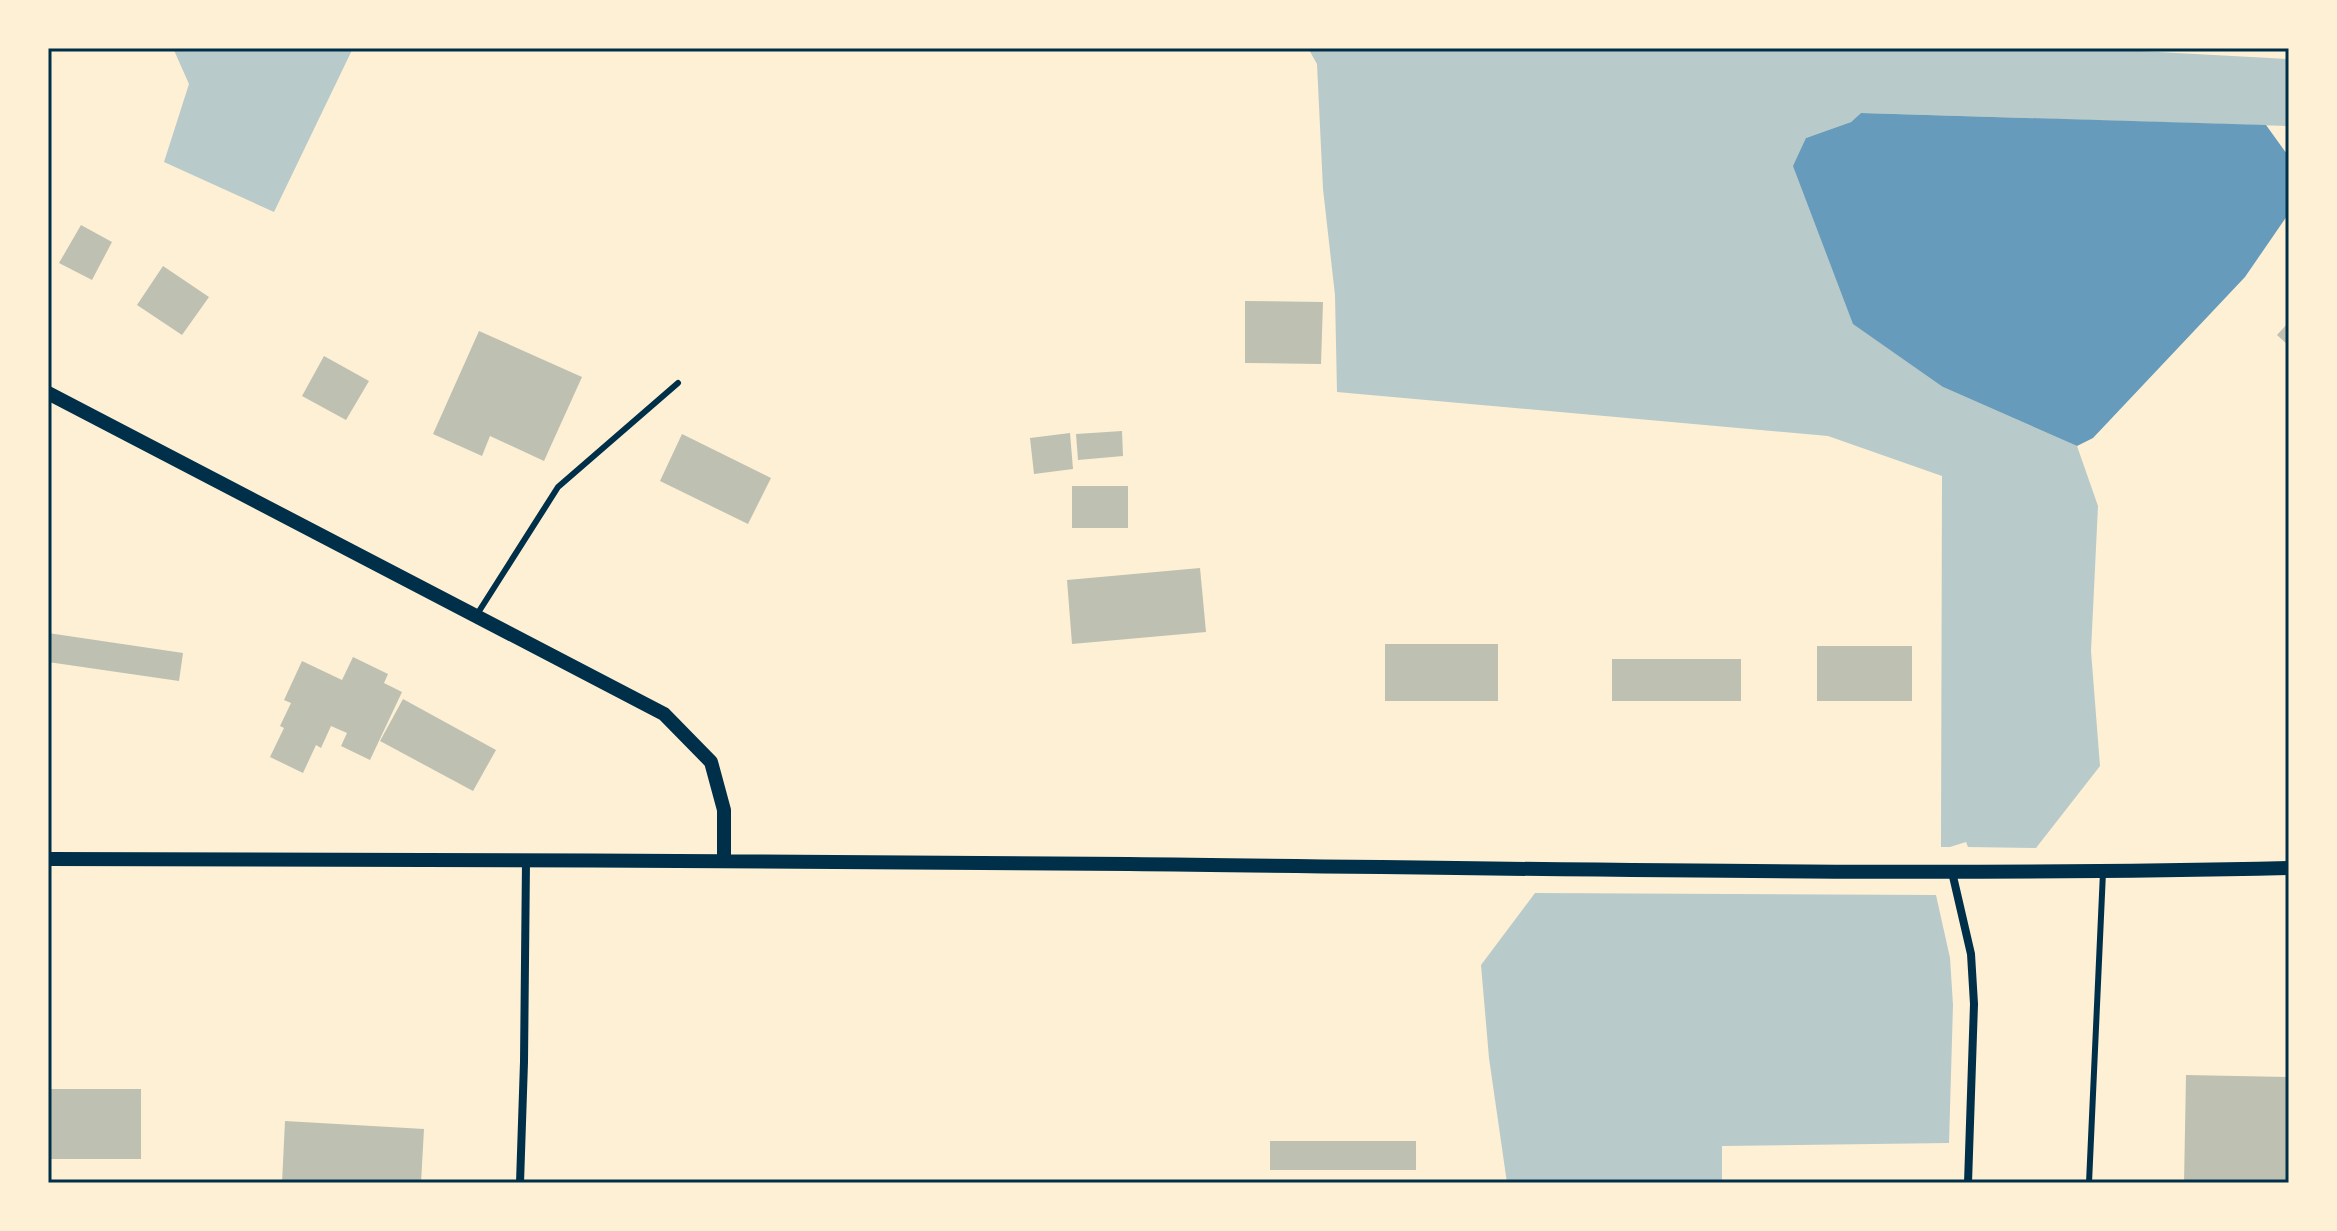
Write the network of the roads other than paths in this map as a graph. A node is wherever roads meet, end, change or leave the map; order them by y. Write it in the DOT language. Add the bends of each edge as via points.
graph roads {
  1 [pos="678,383"];
  2 [pos="48,393"];
  3 [pos="476,616"];
  4 [pos="48,859"];
  5 [pos="724,859"];
  6 [pos="526,861"];
  7 [pos="2289,868"];
  8 [pos="1952,871"];
  9 [pos="2103,872"];
  10 [pos="520,1183"];
  11 [pos="1968,1183"];
  12 [pos="2089,1183"];
  1 -- 3 [label="lane" via="558,487"];
  2 -- 3 [label="street"];
  3 -- 5 [label="street" via="664,714 711,762 724,810"];
  4 -- 6 [label="street"];
  5 -- 6 [label="street"];
  5 -- 8 [label="street"];
  6 -- 10 [label="street"];
  7 -- 9 [label="street"];
  8 -- 9 [label="street"];
  8 -- 11 [label="street" via="1971,954 1973,992"];
  9 -- 12 [label="lane"];
}
